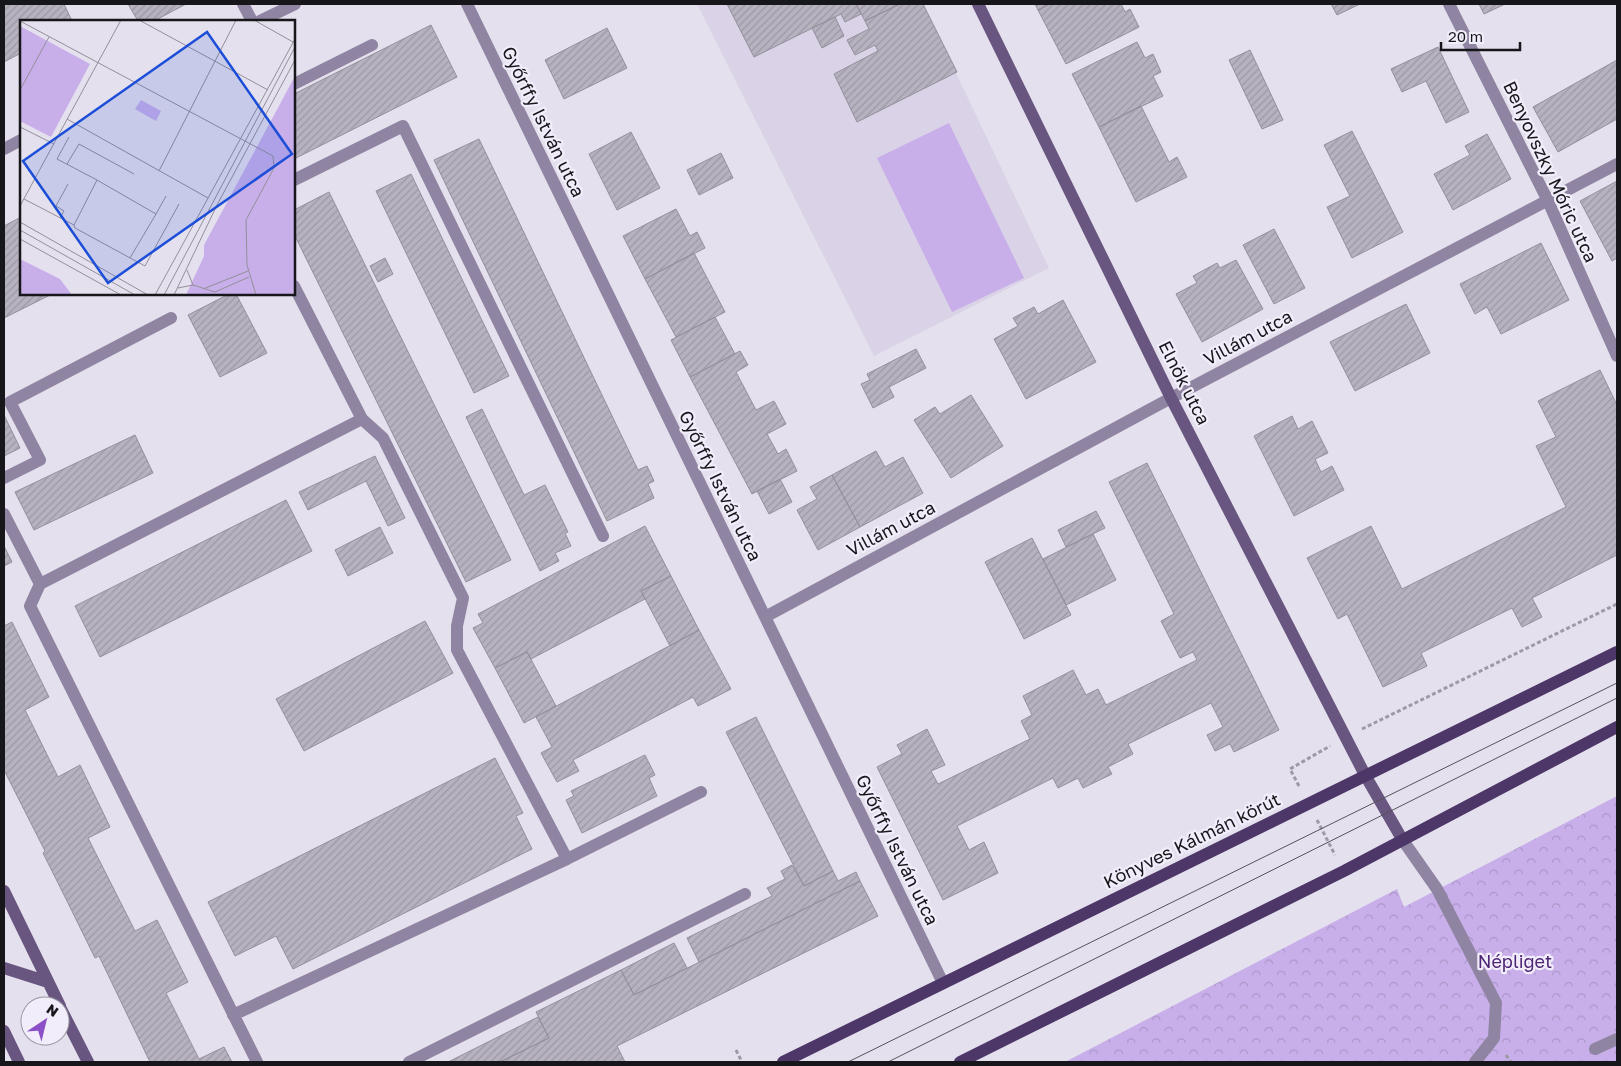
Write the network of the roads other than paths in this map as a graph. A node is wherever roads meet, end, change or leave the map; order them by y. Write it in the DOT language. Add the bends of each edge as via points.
graph roads {
  1 [pos="243,4"];
  2 [pos="295,4"];
  3 [pos="467,4"];
  4 [pos="978,4"];
  5 [pos="1449,4"];
  6 [pos="251,20"];
  7 [pos="262,20"];
  8 [pos="372,45"];
  9 [pos="295,84"];
  10 [pos="20,141"];
  11 [pos="4,149"];
  12 [pos="1617,164"];
  13 [pos="295,180"];
  14 [pos="1548,201"];
  15 [pos="295,288"];
  16 [pos="171,318"];
  17 [pos="1617,356"];
  18 [pos="1171,398"];
  19 [pos="362,419"];
  20 [pos="4,478"];
  21 [pos="4,514"];
  22 [pos="602,536"];
  23 [pos="40,584"];
  24 [pos="765,617"];
  25 [pos="1617,652"];
  26 [pos="1617,727"];
  27 [pos="1365,775"];
  28 [pos="701,792"];
  29 [pos="1402,839"];
  30 [pos="567,859"];
  31 [pos="4,891"];
  32 [pos="745,894"];
  33 [pos="4,968"];
  34 [pos="48,982"];
  35 [pos="943,983"];
  36 [pos="55,996"];
  37 [pos="233,1015"];
  38 [pos="70,1026"];
  39 [pos="4,1031"];
  40 [pos="1617,1039"];
  41 [pos="1595,1049"];
  42 [pos="19,1062"];
  43 [pos="88,1062"];
  44 [pos="257,1062"];
  45 [pos="409,1062"];
  46 [pos="783,1062"];
  47 [pos="960,1062"];
  48 [pos="1474,1062"];
  1 -- 6 [label="street"];
  2 -- 7 [label="street"];
  3 -- 24 [label="street, Győrffy István utca"];
  4 -- 18 [label="street, Elnök utca"];
  5 -- 14 [label="street, Benyovszky Móric utca"];
  8 -- 9 [label="street"];
  10 -- 11 [label="street"];
  12 -- 14 [label="street, Villám utca"];
  13 -- 22 [label="street" via="403,126"];
  14 -- 17 [label="street, Benyovszky Móric utca"];
  14 -- 18 [label="street, Villám utca"];
  15 -- 19 [label="street"];
  16 -- 20 [label="street" via="10,402 40,460"];
  18 -- 24 [label="street, Villám utca"];
  18 -- 27 [label="street, Elnök utca"];
  19 -- 23 [label="street"];
  19 -- 30 [label="street" via="383,438 463,598 457,626 457,650"];
  21 -- 23 [label="street"];
  23 -- 37 [label="street" via="30,606"];
  24 -- 35 [label="street, Győrffy István utca"];
  25 -- 27 [label="main road, Könyves Kálmán körút"];
  26 -- 29 [label="main road"];
  27 -- 29 [label="street, Elnök utca"];
  27 -- 35 [label="main road, Könyves Kálmán körút"];
  28 -- 30 [label="street"];
  29 -- 47 [label="main road"];
  29 -- 48 [label="street" via="1437,889 1496,1003 1494,1038"];
  30 -- 37 [label="street"];
  31 -- 34 [label="street"];
  32 -- 45 [label="street"];
  33 -- 34 [label="street"];
  34 -- 36 [label="street"];
  35 -- 46 [label="main road, Könyves Kálmán körút"];
  37 -- 44 [label="street"];
  38 -- 43 [label="street"];
  39 -- 42 [label="street"];
  40 -- 41 [label="street"];
}
